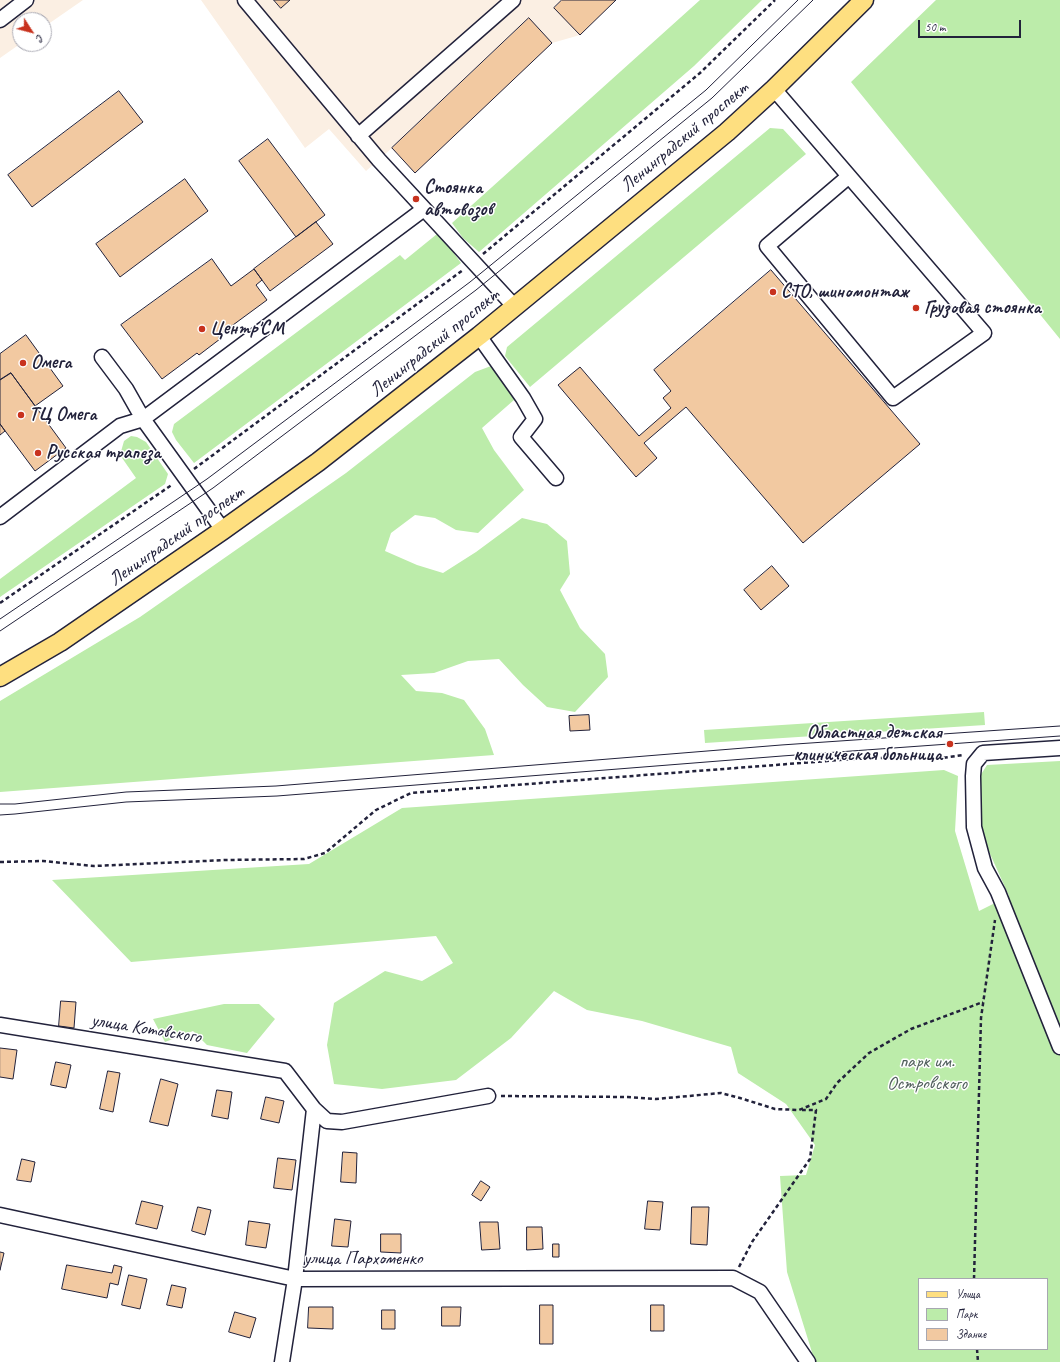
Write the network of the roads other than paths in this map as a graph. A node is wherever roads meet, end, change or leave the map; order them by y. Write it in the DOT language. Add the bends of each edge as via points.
graph roads {
  1 [pos="26,0"];
  2 [pos="245,0"];
  3 [pos="513,0"];
  4 [pos="864,0"];
  5 [pos="0,20"];
  6 [pos="774,89"];
  7 [pos="358,136"];
  8 [pos="848,177"];
  9 [pos="424,209"];
  10 [pos="514,306"];
  11 [pos="479,336"];
  12 [pos="102,357"];
  13 [pos="143,419"];
  14 [pos="556,478"];
  15 [pos="0,517"];
  16 [pos="223,530"];
  17 [pos="0,676"];
  18 [pos="1060,748"];
  19 [pos="0,1025"];
  20 [pos="1060,1047"];
  21 [pos="488,1096"];
  22 [pos="314,1110"];
  23 [pos="0,1214"];
  24 [pos="295,1279"];
  25 [pos="282,1362"];
  26 [pos="808,1362"];
  1 -- 5 [label="street"];
  2 -- 7 [label="street"];
  3 -- 7 [label="street"];
  4 -- 6 [label="main road, Ленинградский проспект"];
  6 -- 8 [label="street"];
  6 -- 10 [label="main road, Ленинградский проспект" via="727,132"];
  7 -- 9 [label="street"];
  8 -- 8 [label="street" via="767,246 893,398 984,333"];
  9 -- 10 [label="street"];
  9 -- 13 [label="street"];
  10 -- 11 [label="main road, Ленинградский проспект"];
  11 -- 14 [label="street" via="523,398 535,420 521,437"];
  11 -- 16 [label="main road, Ленинградский проспект" via="318,462"];
  12 -- 13 [label="street" via="126,389"];
  13 -- 15 [label="street" via="120,426"];
  13 -- 16 [label="street"];
  16 -- 17 [label="main road, Ленинградский проспект" via="60,642"];
  18 -- 20 [label="street" via="983,753 974,764 973,776 974,826 985,868 998,892"];
  19 -- 22 [label="street, улица Котовского" via="285,1071"];
  21 -- 22 [label="street" via="342,1122 327,1121"];
  22 -- 24 [label="street"];
  23 -- 24 [label="street, улица Пархоменко"];
  24 -- 25 [label="street"];
  24 -- 26 [label="street, улица Пархоменко" via="733,1278 760,1292"];
}
